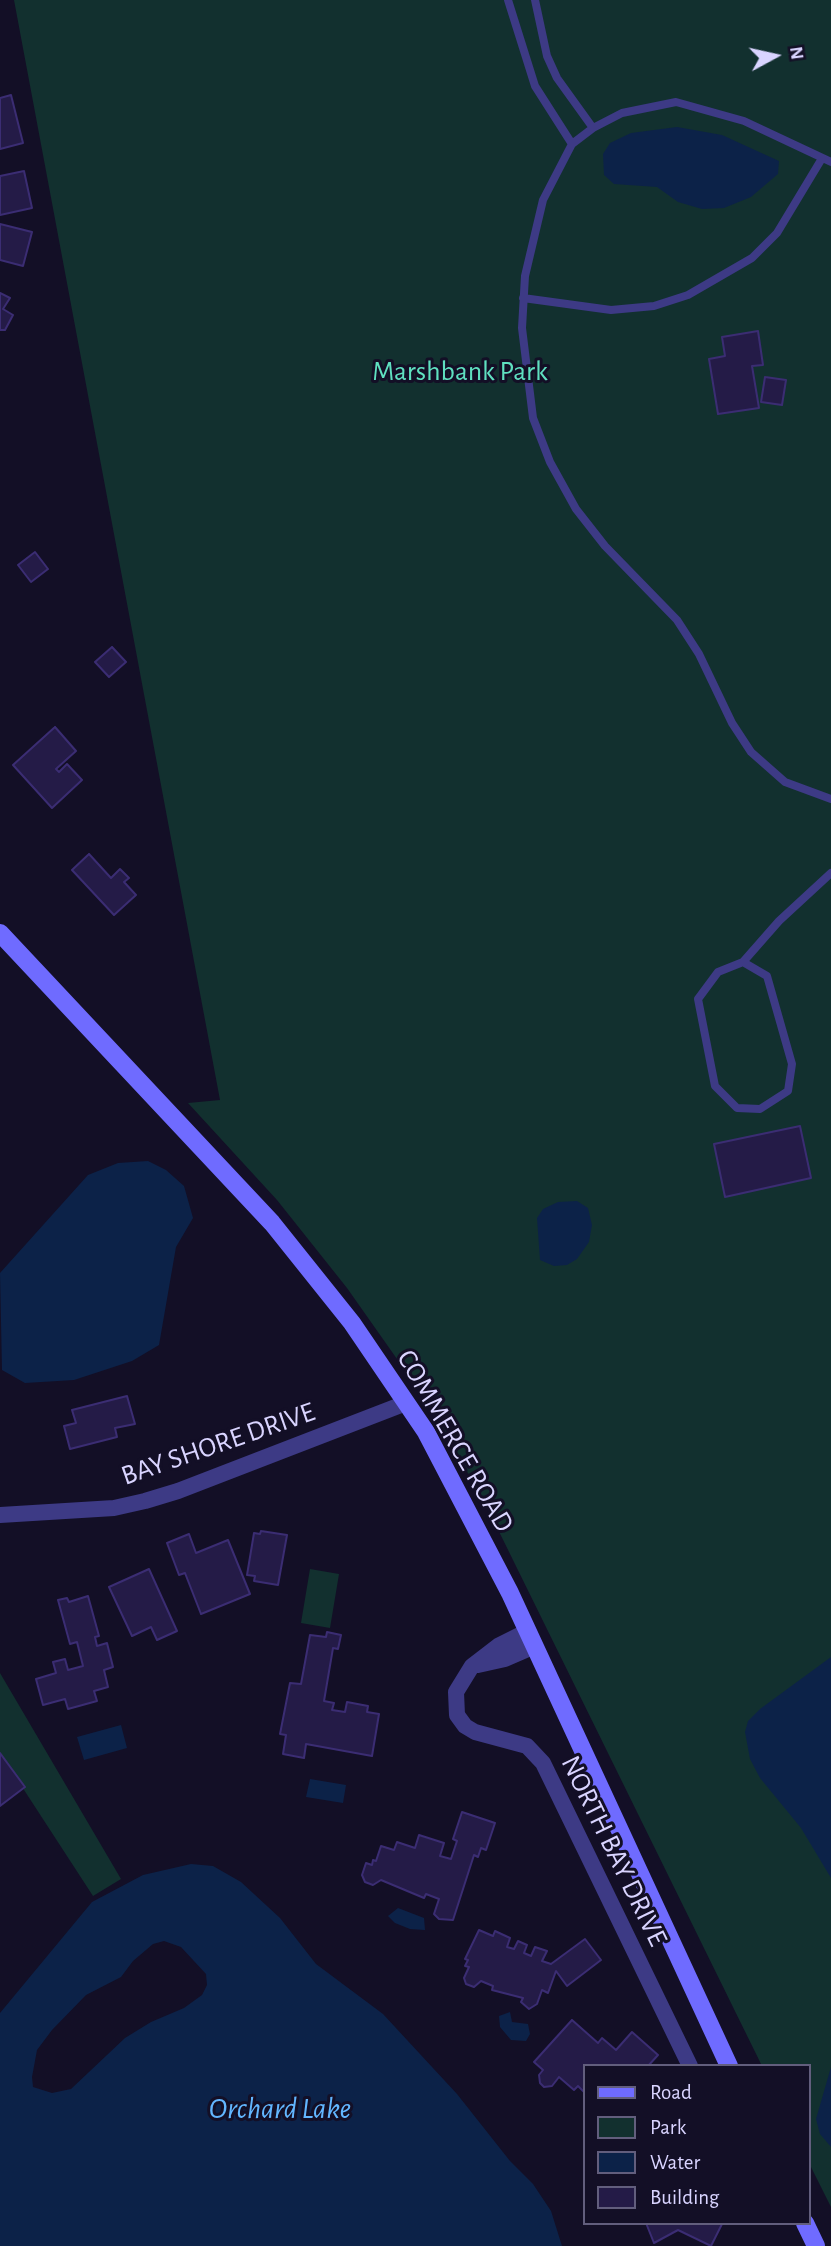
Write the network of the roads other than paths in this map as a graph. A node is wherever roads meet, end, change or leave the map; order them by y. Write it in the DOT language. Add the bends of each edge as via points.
graph roads {
  1 [pos="508,0"];
  2 [pos="535,0"];
  3 [pos="593,128"];
  4 [pos="572,144"];
  5 [pos="821,160"];
  6 [pos="831,162"];
  7 [pos="523,298"];
  8 [pos="831,799"];
  9 [pos="831,873"];
  10 [pos="0,933"];
  11 [pos="743,962"];
  12 [pos="406,1403"];
  13 [pos="0,1515"];
  14 [pos="532,1638"];
  15 [pos="689,2064"];
  16 [pos="728,2064"];
  17 [pos="806,2225"];
  18 [pos="816,2246"];
  1 -- 4 [label="lane" via="535,86"];
  2 -- 3 [label="lane" via="547,56"];
  3 -- 4 [label="lane"];
  3 -- 5 [label="lane" via="622,113 676,103 744,121"];
  4 -- 7 [label="lane" via="543,200"];
  5 -- 6 [label="lane"];
  5 -- 7 [label="lane" via="777,233 751,258 688,295 654,306 611,310"];
  7 -- 8 [label="lane" via="523,360 533,418 576,509 677,620 751,752 785,782"];
  9 -- 11 [label="lane"];
  10 -- 12 [label="main road, COMMERCE ROAD" via="272,1223 352,1323"];
  11 -- 11 [label="lane" via="718,972 698,999 715,1086 737,1108 760,1109 789,1091 792,1063 767,976"];
  12 -- 13 [label="street, BAY SHORE DRIVE" via="145,1501 101,1509"];
  12 -- 14 [label="main road, COMMERCE ROAD" via="466,1504"];
  14 -- 15 [label="street, NORTH BAY DRIVE" via="505,1659 472,1666 456,1692 458,1718 475,1732 527,1746 543,1763"];
  14 -- 16 [label="main road, COMMERCE ROAD"];
  17 -- 18 [label="main road"];
}
